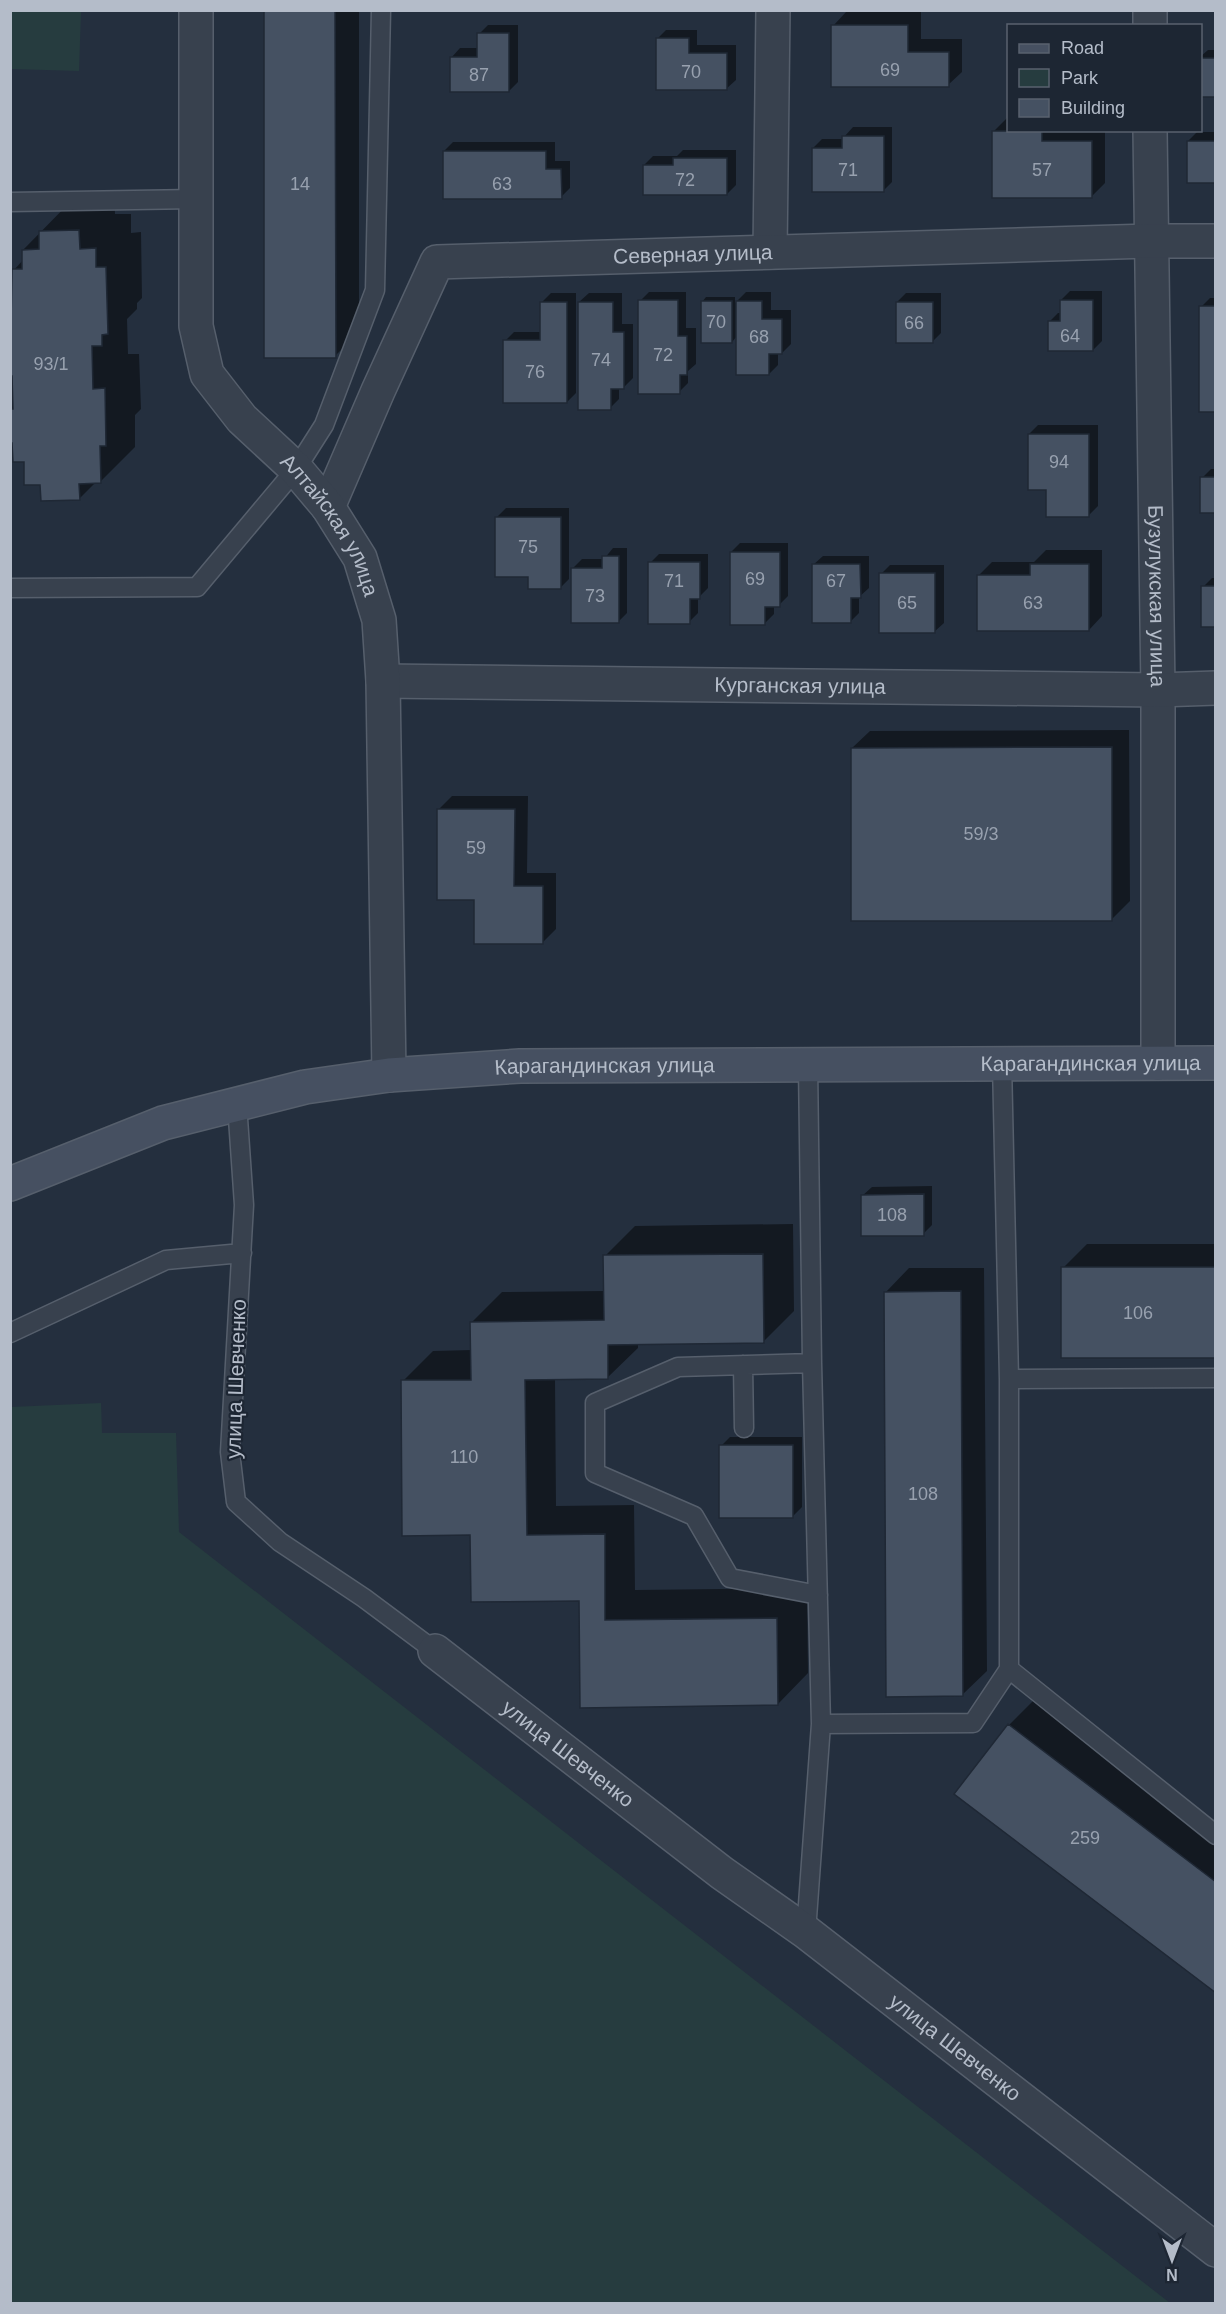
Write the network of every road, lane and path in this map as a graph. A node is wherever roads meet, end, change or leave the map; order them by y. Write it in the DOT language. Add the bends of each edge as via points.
graph roads {
  1 [pos="196,10"];
  2 [pos="381,10"];
  3 [pos="773,10"];
  4 [pos="1150,132"];
  5 [pos="195,199"];
  6 [pos="10,202"];
  7 [pos="1150,241"];
  8 [pos="1215,241"];
  9 [pos="770,252"];
  10 [pos="296,469"];
  11 [pos="328,507"];
  12 [pos="10,588"];
  13 [pos="383,681"];
  14 [pos="1215,688"];
  15 [pos="1158,690"];
  16 [pos="1002,1063"];
  17 [pos="1215,1063"];
  18 [pos="1158,1064"];
  19 [pos="808,1065"];
  20 [pos="389,1075"];
  21 [pos="237,1104"];
  22 [pos="10,1184"];
  23 [pos="242,1253"];
  24 [pos="10,1333"];
  25 [pos="812,1363"];
  26 [pos="743,1365"];
  27 [pos="1215,1378"];
  28 [pos="1009,1379"];
  29 [pos="744,1428"];
  30 [pos="818,1595"];
  31 [pos="435,1651"];
  32 [pos="1009,1669"];
  33 [pos="821,1724"];
  34 [pos="1215,1835"];
  35 [pos="806,1932"];
  36 [pos="1215,2250"];
  1 -- 5 [label="street, Алтайская улица"];
  2 -- 10 [label="lane" via="375,290 324,425"];
  3 -- 9 [label="street"];
  4 -- 7 [label="street, Бузулукская улица"];
  5 -- 6 [label="lane"];
  5 -- 10 [label="street, Алтайская улица" via="196,326 207,374 242,419"];
  7 -- 8 [label="street, Северная улица"];
  7 -- 9 [label="street, Северная улица"];
  7 -- 15 [label="street, Бузулукская улица"];
  9 -- 11 [label="street, Северная улица" via="437,262"];
  10 -- 11 [label="street, Алтайская улица"];
  10 -- 12 [label="lane" via="197,587"];
  11 -- 13 [label="street, Алтайская улица" via="360,558 379,620"];
  13 -- 15 [label="street, Курганская улица"];
  13 -- 20 [label="street, Алтайская улица"];
  14 -- 15 [label="street, Курганская улица"];
  15 -- 18 [label="street, Бузулукская улица"];
  16 -- 18 [label="main road, Карагандинская улица"];
  16 -- 19 [label="main road, Карагандинская улица"];
  16 -- 28 [label="lane"];
  17 -- 18 [label="main road, Карагандинская улица"];
  19 -- 20 [label="main road, Карагандинская улица" via="520,1066"];
  19 -- 25 [label="lane"];
  20 -- 21 [label="main road, Карагандинская улица" via="305,1087"];
  21 -- 22 [label="main road, Карагандинская улица" via="163,1123"];
  21 -- 23 [label="lane, улица Шевченко" via="244,1205"];
  23 -- 24 [label="lane" via="166,1260"];
  23 -- 31 [label="lane, улица Шевченко" via="230,1452 236,1502 280,1542"];
  25 -- 26 [label="lane"];
  25 -- 30 [label="lane"];
  26 -- 29 [label="lane"];
  26 -- 30 [label="lane" via="678,1367 595,1403 595,1473 694,1516 730,1578"];
  27 -- 28 [label="lane"];
  28 -- 32 [label="lane"];
  30 -- 33 [label="lane"];
  31 -- 35 [label="street, улица Шевченко" via="713,1866"];
  32 -- 33 [label="lane" via="973,1723"];
  32 -- 34 [label="lane"];
  33 -- 35 [label="lane"];
  35 -- 36 [label="street, улица Шевченко"];
}
